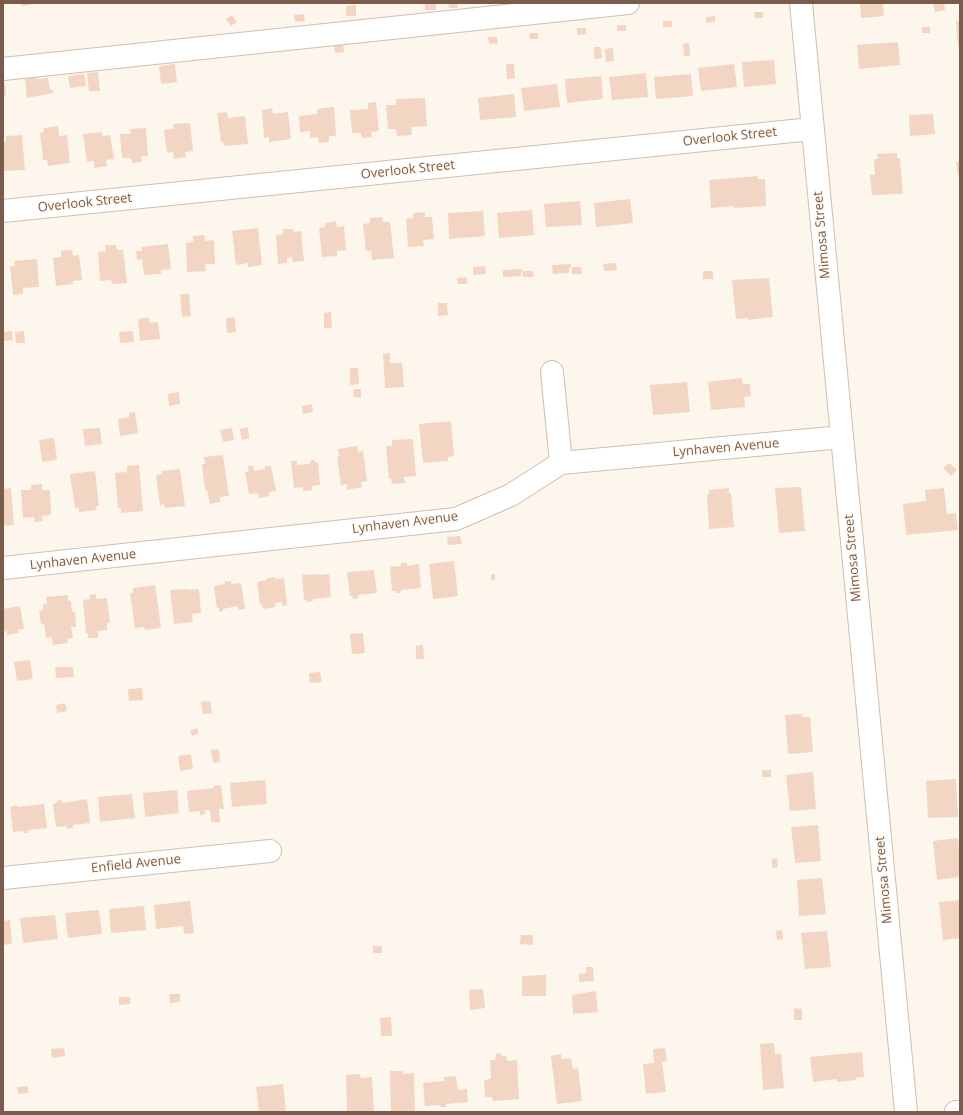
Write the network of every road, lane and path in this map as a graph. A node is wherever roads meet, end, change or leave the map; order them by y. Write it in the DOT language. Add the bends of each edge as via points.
graph roads {
  1 [pos="628,3"];
  2 [pos="801,3"];
  3 [pos="3,69"];
  4 [pos="812,129"];
  5 [pos="3,211"];
  6 [pos="552,372"];
  7 [pos="842,437"];
  8 [pos="561,463"];
  9 [pos="3,568"];
  10 [pos="270,851"];
  11 [pos="3,878"];
  12 [pos="906,1112"];
  13 [pos="956,1112"];
  14 [pos="960,1112"];
  1 -- 3 [label="street"];
  2 -- 4 [label="street, Mimosa Street"];
  4 -- 5 [label="street, Overlook Street"];
  4 -- 7 [label="street, Mimosa Street"];
  6 -- 8 [label="street"];
  7 -- 8 [label="street, Lynhaven Avenue"];
  7 -- 12 [label="street, Mimosa Street"];
  8 -- 9 [label="street, Lynhaven Avenue" via="511,495 456,519"];
  10 -- 11 [label="street, Enfield Avenue"];
  13 -- 14 [label="street"];
}
